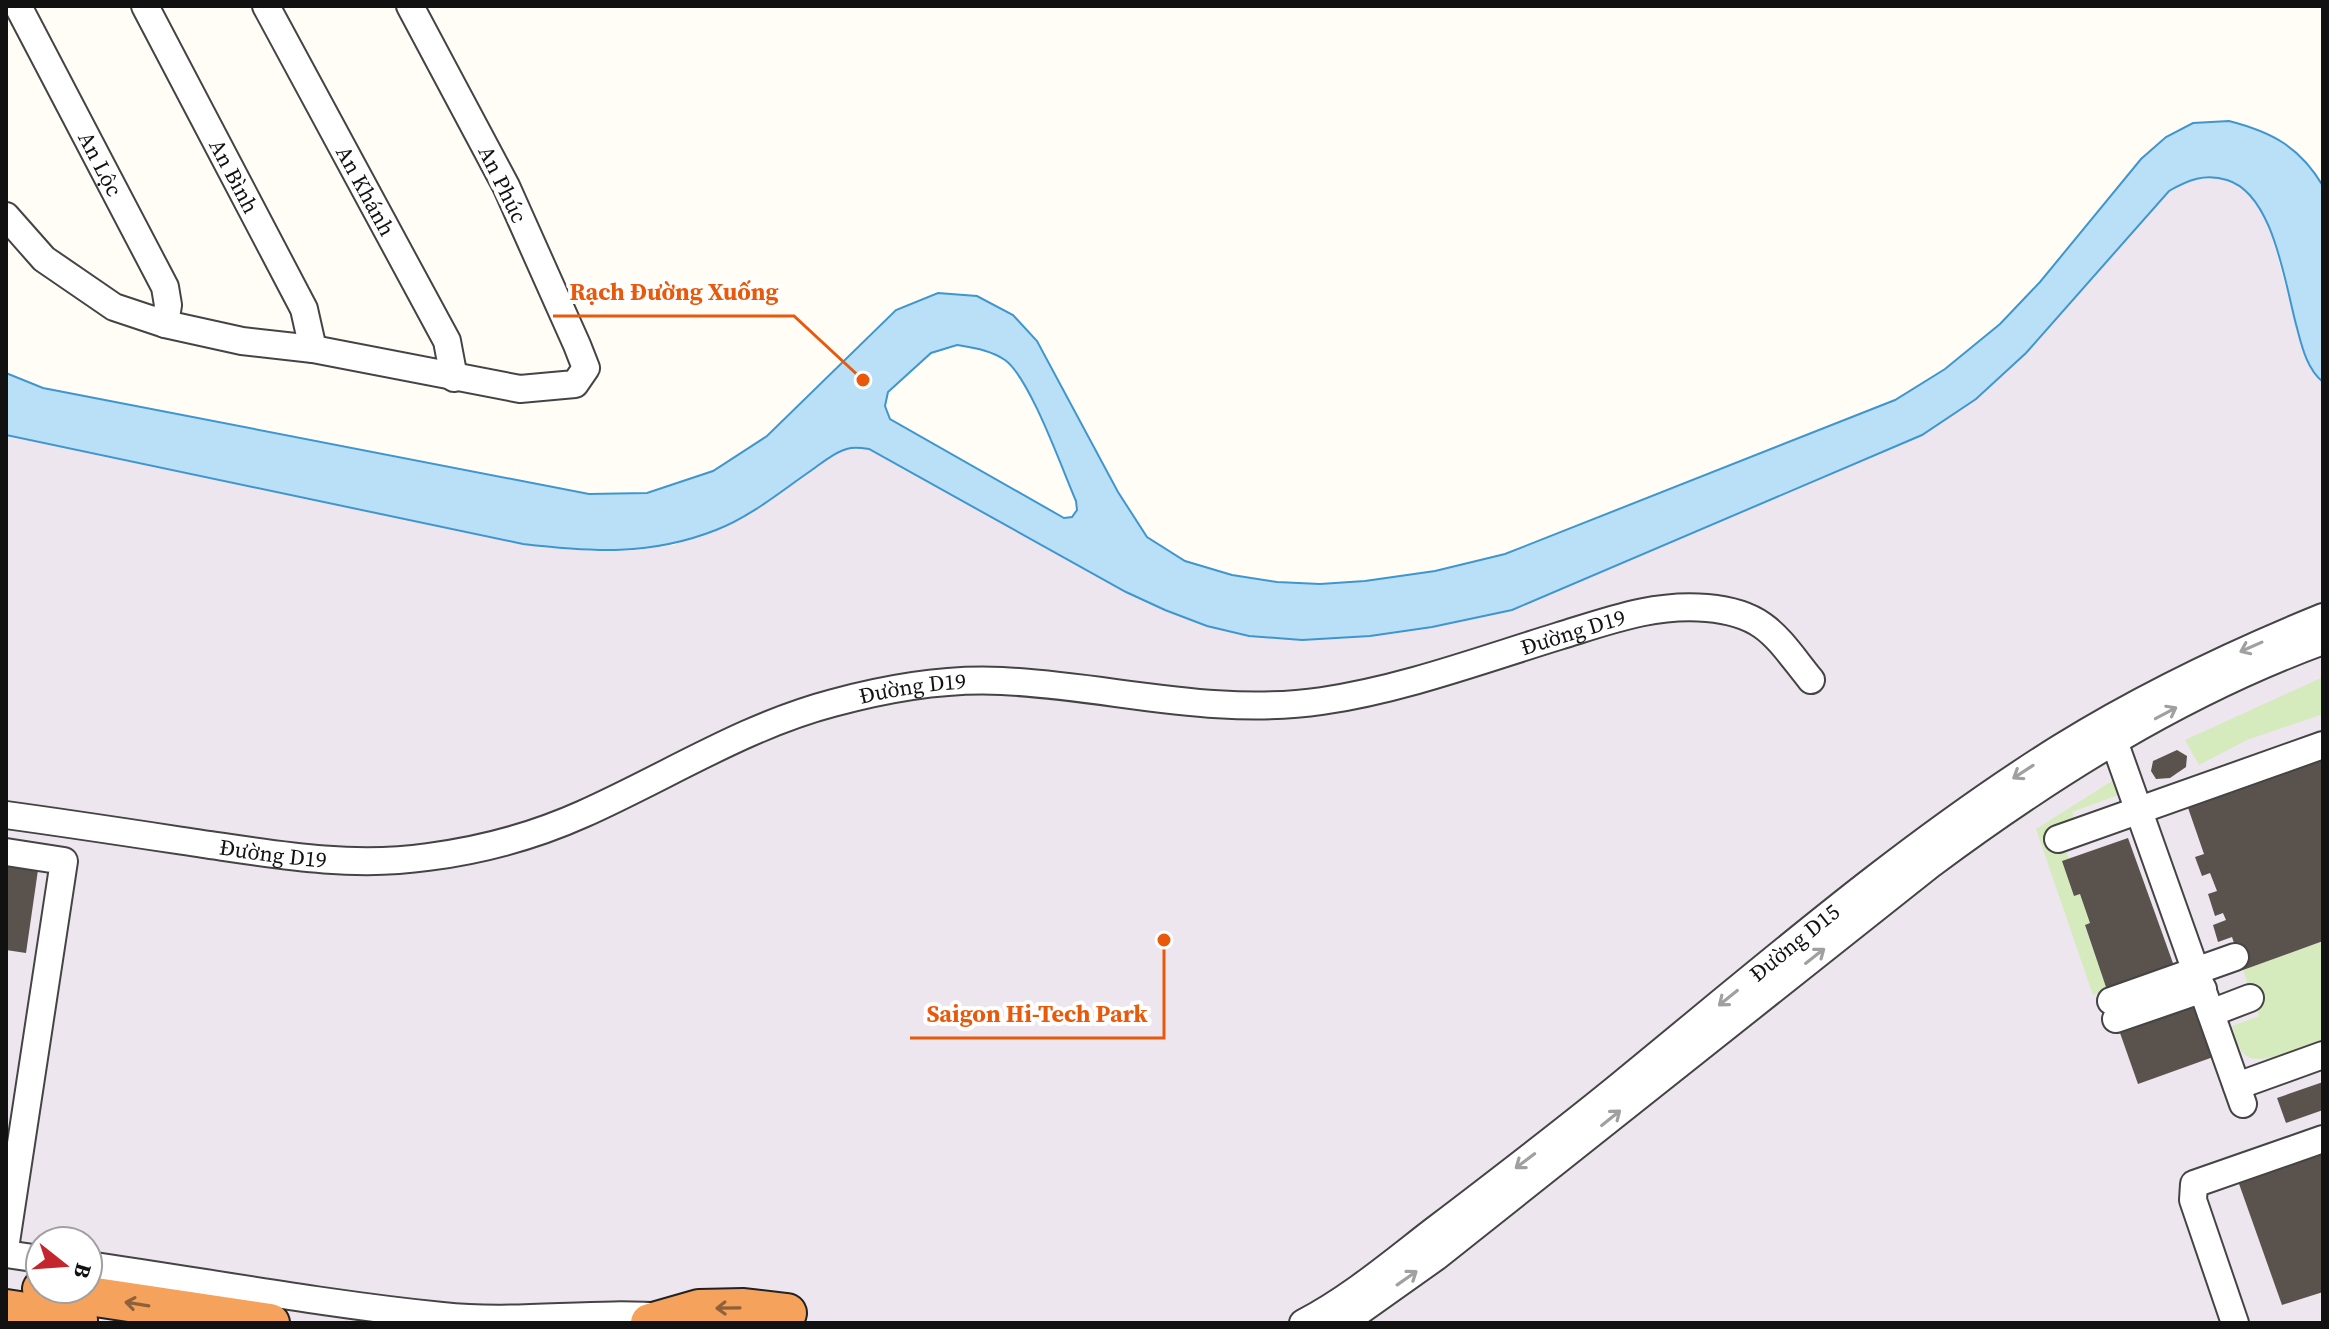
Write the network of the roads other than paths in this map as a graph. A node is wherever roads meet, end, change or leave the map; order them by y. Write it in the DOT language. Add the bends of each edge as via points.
graph roads {
  1 [pos="18,6"];
  2 [pos="145,6"];
  3 [pos="266,6"];
  4 [pos="410,6"];
  5 [pos="6,216"];
  6 [pos="165,324"];
  7 [pos="313,349"];
  8 [pos="454,378"];
  9 [pos="2323,617"];
  10 [pos="2323,641"];
  11 [pos="1811,680"];
  12 [pos="2114,741"];
  13 [pos="2323,745"];
  14 [pos="2139,810"];
  15 [pos="6,815"];
  16 [pos="2058,839"];
  17 [pos="6,852"];
  18 [pos="2235,957"];
  19 [pos="2203,991"];
  20 [pos="2250,998"];
  21 [pos="2114,1010"];
  22 [pos="2323,1055"];
  23 [pos="2323,1139"];
  24 [pos="6,1242"];
  25 [pos="104,1267"];
  26 [pos="104,1298"];
  27 [pos="6,1309"];
  28 [pos="787,1313"];
  29 [pos="660,1320"];
  30 [pos="101,1323"];
  31 [pos="270,1323"];
  32 [pos="1303,1323"];
  33 [pos="1343,1323"];
  34 [pos="2235,1323"];
  1 -- 6 [label="street, An Lộc" via="165,287"];
  2 -- 7 [label="street, An Bình" via="304,309"];
  3 -- 8 [label="street, An Khánh" via="447,341"];
  4 -- 8 [label="street, An Phúc" via="506,186 586,368 575,384 520,389"];
  5 -- 6 [label="street" via="44,259 114,307"];
  6 -- 7 [label="street"];
  7 -- 8 [label="street"];
  9 -- 32 [label="street, Đường D15, one-way" via="2147,698 2004,786 1887,871 1557,1137 1357,1289"];
  12 -- 10 [label="street, Đường D15, one-way"];
  11 -- 15 [label="street, Đường D19" via="1768,627 1742,614 1670,607 1631,614 1420,679 1322,701 1205,706 1003,681 900,688 779,720 535,833 425,858 313,860"];
  12 -- 14 [label="street"];
  33 -- 12 [label="street, Đường D15, one-way" via="1436,1257 1930,865 1991,819"];
  13 -- 14 [label="street"];
  14 -- 16 [label="street"];
  14 -- 19 [label="street"];
  17 -- 24 [label="street" via="64,861"];
  18 -- 19 [label="street"];
  19 -- 20 [label="street"];
  19 -- 21 [label="street"];
  19 -- 22 [label="street" via="2240,1095"];
  23 -- 34 [label="street" via="2194,1184 2193,1200"];
  25 -- 29 [label="street" via="442,1316 612,1314"];
  31 -- 26 [label="highway, one-way"];
  27 -- 30 [label="highway"];
  28 -- 29 [label="highway, one-way" via="699,1309"];
}
